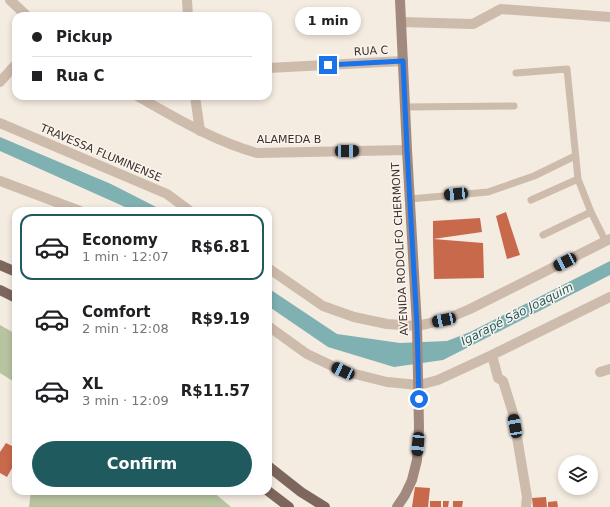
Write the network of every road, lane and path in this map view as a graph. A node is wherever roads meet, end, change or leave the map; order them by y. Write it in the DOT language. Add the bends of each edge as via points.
graph roads {
  1 [pos="10,0"];
  2 [pos="187,0"];
  3 [pos="400,0"];
  4 [pos="23,12"];
  5 [pos="188,12"];
  6 [pos="610,17"];
  7 [pos="401,22"];
  8 [pos="403,61"];
  9 [pos="12,68"];
  10 [pos="272,68"];
  11 [pos="516,73"];
  12 [pos="0,82"];
  13 [pos="144,100"];
  14 [pos="196,100"];
  15 [pos="514,106"];
  16 [pos="405,107"];
  17 [pos="0,123"];
  18 [pos="200,131"];
  19 [pos="407,150"];
  20 [pos="575,156"];
  21 [pos="578,179"];
  22 [pos="0,181"];
  23 [pos="410,199"];
  24 [pos="531,200"];
  25 [pos="69,207"];
  26 [pos="185,207"];
  27 [pos="591,212"];
  28 [pos="543,235"];
  29 [pos="608,240"];
  30 [pos="0,265"];
  31 [pos="12,270"];
  32 [pos="272,271"];
  33 [pos="0,290"];
  34 [pos="12,296"];
  35 [pos="610,297"];
  36 [pos="272,329"];
  37 [pos="417,330"];
  38 [pos="492,355"];
  39 [pos="419,380"];
  40 [pos="272,469"];
  41 [pos="272,494"];
  42 [pos="406,494"];
  43 [pos="289,507"];
  44 [pos="325,507"];
  45 [pos="397,507"];
  46 [pos="403,507"];
  47 [pos="526,507"];
  1 -- 4 [label="street"];
  2 -- 5 [label="street"];
  3 -- 7 [label="main road, AVENIDA RODOLFO CHERMONT"];
  6 -- 7 [label="street" via="501,9 473,24"];
  7 -- 8 [label="main road, AVENIDA RODOLFO CHERMONT"];
  8 -- 10 [label="street, RUA C"];
  8 -- 16 [label="main road, AVENIDA RODOLFO CHERMONT"];
  9 -- 12 [label="street"];
  11 -- 20 [label="lane" via="567,70"];
  13 -- 18 [label="street, ALAMEDA B"];
  14 -- 18 [label="street"];
  15 -- 16 [label="lane"];
  16 -- 19 [label="main road, AVENIDA RODOLFO CHERMONT"];
  17 -- 26 [label="street, TRAVESSA FLUMINENSE" via="167,194"];
  18 -- 19 [label="street, ALAMEDA B" via="257,153"];
  19 -- 23 [label="main road, AVENIDA RODOLFO CHERMONT"];
  20 -- 21 [label="lane"];
  20 -- 23 [label="lane" via="534,176 488,192"];
  21 -- 24 [label="lane"];
  21 -- 27 [label="lane"];
  22 -- 25 [label="street"];
  23 -- 37 [label="main road, AVENIDA RODOLFO CHERMONT"];
  27 -- 28 [label="lane"];
  27 -- 29 [label="lane"];
  29 -- 37 [label="street" via="470,309"];
  30 -- 31 [label="main road"];
  32 -- 37 [label="street" via="323,306 354,317"];
  33 -- 34 [label="main road"];
  35 -- 38 [label="street"];
  36 -- 39 [label="street" via="307,354 343,371 387,382"];
  37 -- 39 [label="main road, AVENIDA RODOLFO CHERMONT"];
  38 -- 39 [label="street" via="438,380"];
  38 -- 47 [label="street" via="498,378 503,381 513,413"];
  39 -- 42 [label="main road, AVENIDA RODOLFO CHERMONT" via="420,428 417,460"];
  40 -- 44 [label="main road"];
  41 -- 43 [label="main road"];
  42 -- 45 [label="main road, AVENIDA RODOLFO CHERMONT"];
  42 -- 46 [label="main road, AVENIDA RODOLFO CHERMONT"];
}
